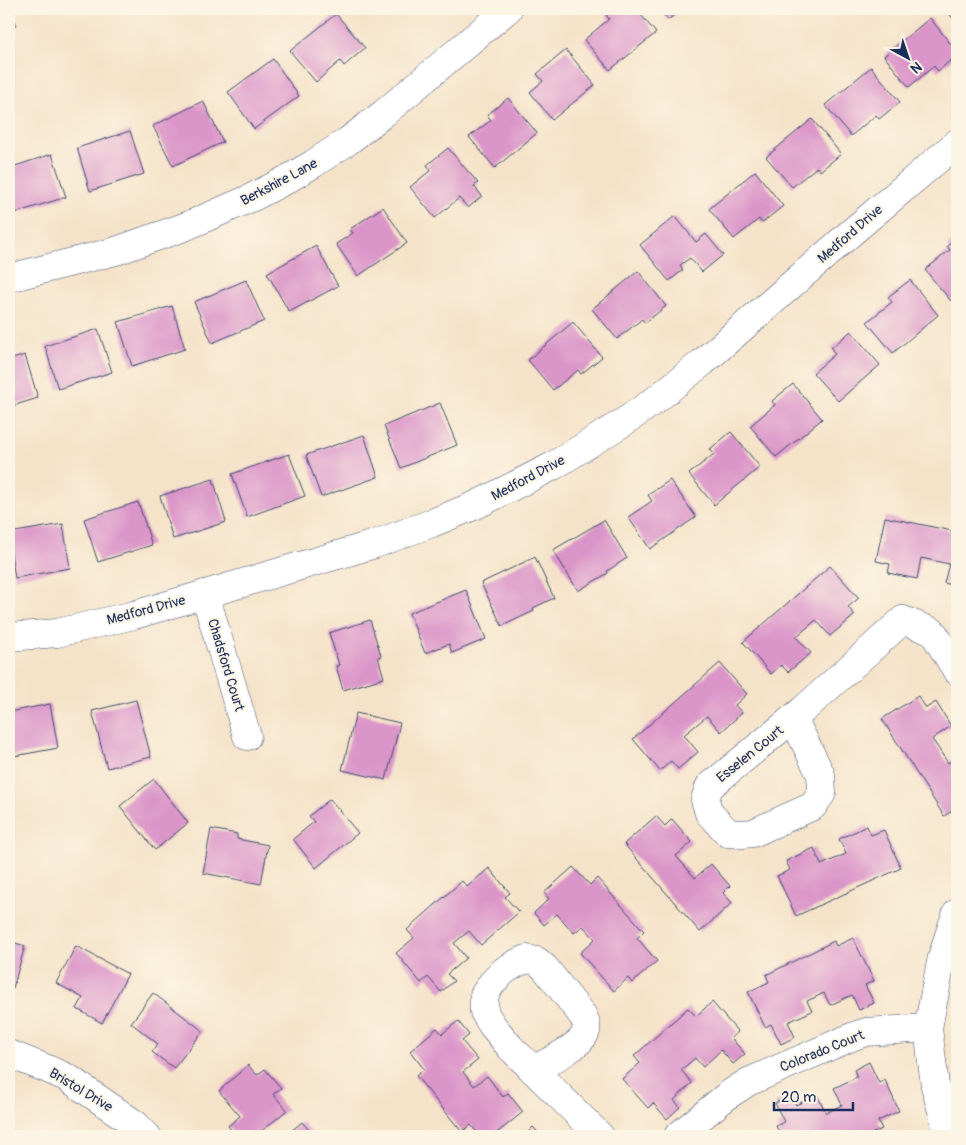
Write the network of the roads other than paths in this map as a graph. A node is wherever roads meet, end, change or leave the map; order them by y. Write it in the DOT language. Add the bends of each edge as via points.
graph roads {
  1 [pos="508,9"];
  2 [pos="957,143"];
  3 [pos="9,278"];
  4 [pos="205,594"];
  5 [pos="9,637"];
  6 [pos="957,671"];
  7 [pos="793,718"];
  8 [pos="247,736"];
  9 [pos="957,913"];
  10 [pos="928,1028"];
  11 [pos="9,1054"];
  12 [pos="533,1070"];
  13 [pos="147,1136"];
  14 [pos="600,1136"];
  15 [pos="678,1136"];
  16 [pos="949,1136"];
  1 -- 3 [label="street, Berkshire Lane" via="348,141 286,180 178,229 116,251"];
  2 -- 4 [label="street, Medford Drive" via="658,398 553,466 476,505 375,544"];
  4 -- 5 [label="street, Medford Drive" via="57,633"];
  4 -- 8 [label="street, Chadsford Court"];
  6 -- 7 [label="street, Esselen Court" via="933,632 904,620"];
  7 -- 7 [label="street, Esselen Court" via="709,787 705,800 709,813 728,833 753,833 813,806 822,793 821,775"];
  9 -- 10 [label="street" via="942,957"];
  10 -- 15 [label="street, Colorado Court" via="866,1032 854,1036 748,1082"];
  10 -- 16 [label="street" via="935,1086"];
  11 -- 13 [label="street, Bristol Drive" via="68,1078 135,1124"];
  12 -- 14 [label="street"];
}
